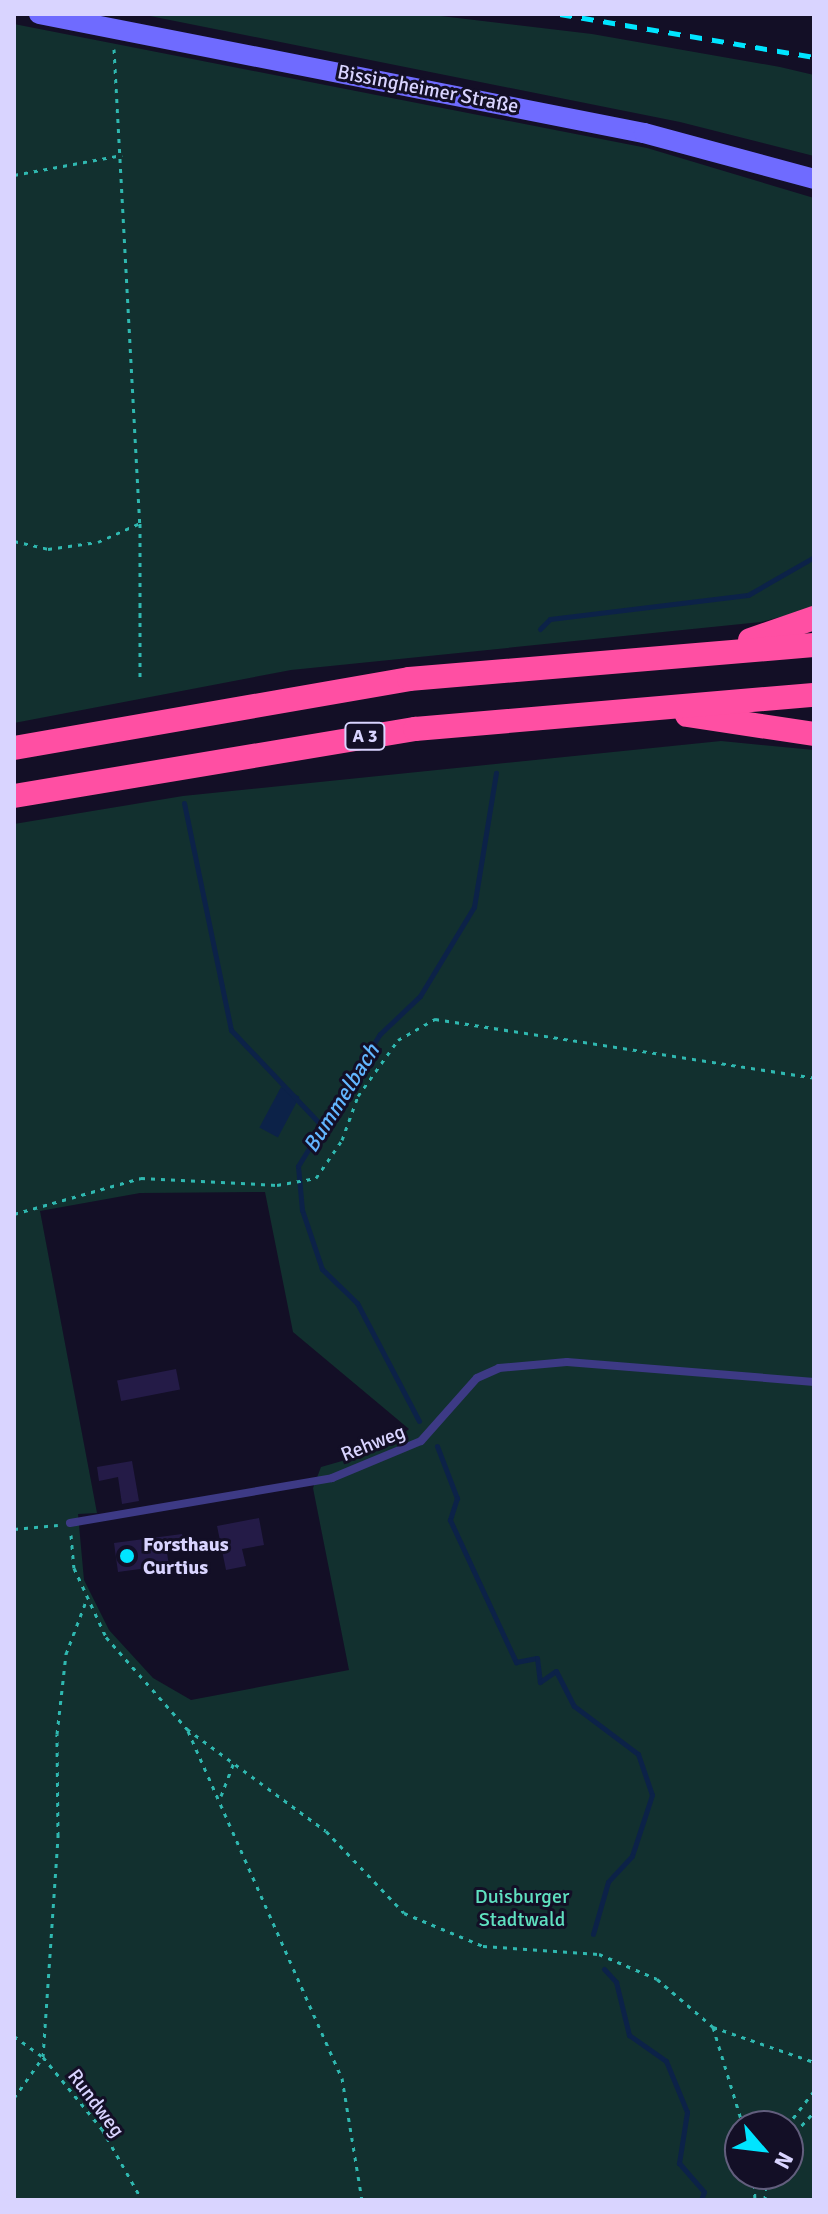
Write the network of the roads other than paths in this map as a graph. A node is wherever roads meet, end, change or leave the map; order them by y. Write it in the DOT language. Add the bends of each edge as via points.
graph roads {
  1 [pos="39,14"];
  2 [pos="814,179"];
  3 [pos="814,618"];
  4 [pos="814,645"];
  5 [pos="725,649"];
  6 [pos="814,695"];
  7 [pos="629,709"];
  8 [pos="814,734"];
  9 [pos="14,748"];
  10 [pos="14,796"];
  11 [pos="814,1382"];
  12 [pos="70,1523"];
  1 -- 2 [label="main road, Bissingheimer Straße" via="644,133"];
  3 -- 5 [label="highway"];
  4 -- 5 [label="highway"];
  5 -- 9 [label="highway" via="394,681"];
  6 -- 7 [label="highway, A 3"];
  7 -- 8 [label="highway"];
  7 -- 10 [label="highway, A 3" via="415,729"];
  11 -- 12 [label="lane, Rehweg" via="567,1362 499,1368 477,1378 421,1441 332,1478"];
}
